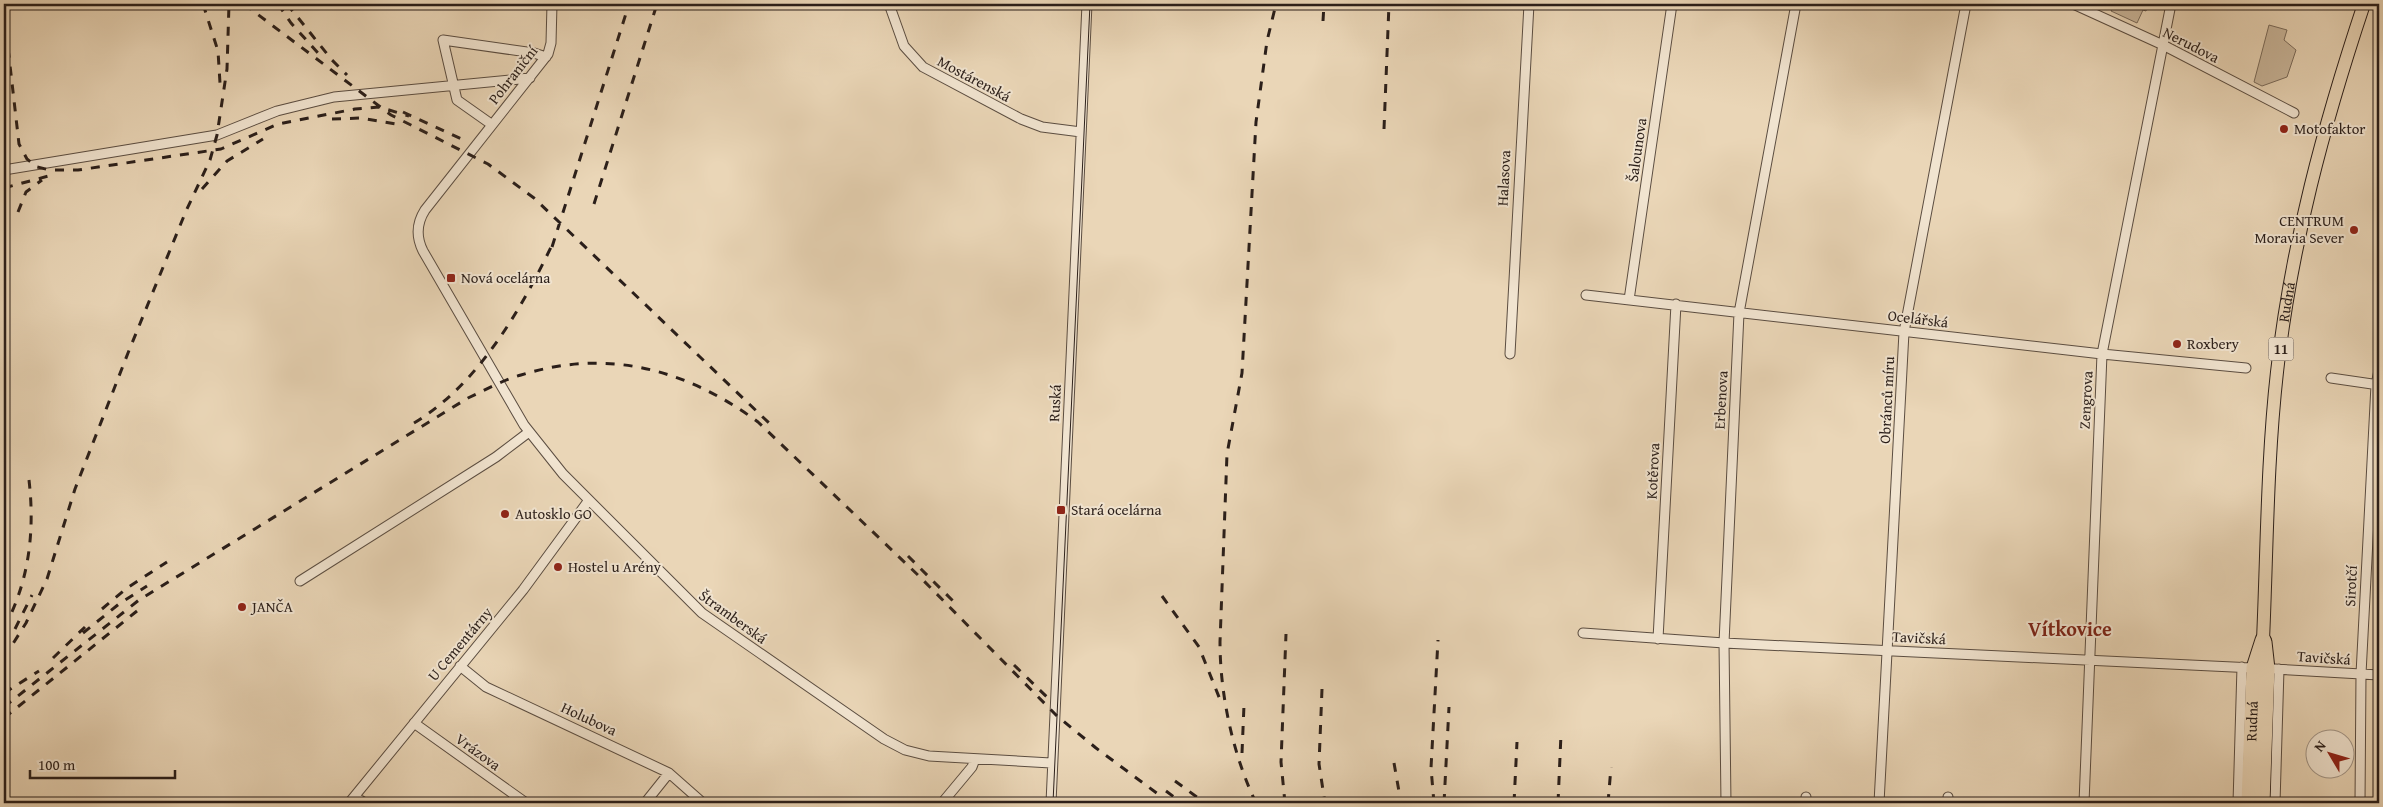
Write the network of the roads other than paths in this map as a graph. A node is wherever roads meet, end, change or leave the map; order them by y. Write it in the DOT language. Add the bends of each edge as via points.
graph roads {
  1 [pos="552,4"];
  2 [pos="889,4"];
  3 [pos="1087,4"];
  4 [pos="1529,4"];
  5 [pos="1672,4"];
  6 [pos="1796,4"];
  7 [pos="1966,4"];
  8 [pos="2073,4"];
  9 [pos="2171,4"];
  10 [pos="2364,4"];
  11 [pos="2162,45"];
  12 [pos="546,57"];
  13 [pos="530,78"];
  14 [pos="452,86"];
  15 [pos="2294,113"];
  16 [pos="491,124"];
  17 [pos="1081,132"];
  18 [pos="4,170"];
  19 [pos="1586,296"];
  20 [pos="1629,300"];
  21 [pos="1676,304"];
  22 [pos="1739,313"];
  23 [pos="1904,332"];
  24 [pos="1510,354"];
  25 [pos="2102,354"];
  26 [pos="484,356"];
  27 [pos="2246,368"];
  28 [pos="2379,370"];
  29 [pos="2331,378"];
  30 [pos="2378,385"];
  31 [pos="529,432"];
  32 [pos="589,500"];
  33 [pos="300,582"];
  34 [pos="1583,633"];
  35 [pos="1658,638"];
  36 [pos="2263,640"];
  37 [pos="1724,643"];
  38 [pos="1887,650"];
  39 [pos="2088,661"];
  40 [pos="460,666"];
  41 [pos="2260,668"];
  42 [pos="2361,674"];
  43 [pos="2379,675"];
  44 [pos="414,723"];
  45 [pos="975,759"];
  46 [pos="1051,763"];
  47 [pos="670,773"];
  48 [pos="352,800"];
  49 [pos="365,803"];
  50 [pos="526,803"];
  51 [pos="645,803"];
  52 [pos="703,803"];
  53 [pos="942,803"];
  54 [pos="1051,803"];
  55 [pos="1726,803"];
  56 [pos="1879,803"];
  57 [pos="2084,803"];
  58 [pos="2238,803"];
  59 [pos="2248,803"];
  60 [pos="2262,803"];
  61 [pos="2275,803"];
  62 [pos="2360,803"];
  1 -- 12 [label="street, Pohraniční" via="550,48"];
  2 -- 17 [label="street, Mostárenská" via="904,46 923,67 1021,119 1042,127"];
  3 -- 17 [label="street, Ruská"];
  4 -- 24 [label="street, Halasova"];
  5 -- 20 [label="street, Šalounova"];
  6 -- 22 [label="street, Erbenova"];
  7 -- 23 [label="street, Obránců míru"];
  8 -- 11 [label="street, Nerudova"];
  9 -- 11 [label="street, Zengrova"];
  10 -- 36 [label="main road, Rudná / 11" via="2319,149 2290,285 2271,436"];
  11 -- 15 [label="street, Nerudova"];
  11 -- 25 [label="street, Zengrova"];
  12 -- 13 [label="street, Pohraniční"];
  12 -- 14 [label="street" via="443,40"];
  13 -- 14 [label="street"];
  13 -- 16 [label="street, Pohraniční"];
  14 -- 16 [label="street" via="457,100"];
  14 -- 18 [label="street" via="334,97 277,111 217,135"];
  16 -- 26 [label="street, Pohraniční" via="422,214 418,237"];
  17 -- 46 [label="street, Ruská"];
  19 -- 20 [label="street, Ocelářská"];
  20 -- 21 [label="street, Ocelářská"];
  21 -- 22 [label="street, Ocelářská"];
  21 -- 35 [label="street, Kotěrova"];
  22 -- 23 [label="street, Ocelářská"];
  22 -- 37 [label="street, Erbenova"];
  23 -- 25 [label="street, Ocelářská"];
  23 -- 38 [label="street, Obránců míru"];
  25 -- 27 [label="street, Ocelářská"];
  25 -- 39 [label="street, Zengrova"];
  26 -- 31 [label="street, Štramberská"];
  28 -- 30 [label="street, Sirotčí"];
  29 -- 30 [label="street"];
  30 -- 42 [label="street, Sirotčí"];
  31 -- 32 [label="street, Štramberská" via="553,464"];
  31 -- 33 [label="street" via="488,462"];
  32 -- 40 [label="street, U Cementárny" via="523,590"];
  32 -- 45 [label="street, Štramberská" via="702,613 884,739 920,754"];
  34 -- 35 [label="street, Tavičská"];
  35 -- 37 [label="street, Tavičská"];
  36 -- 41 [label="highway, Rudná / 11"];
  37 -- 38 [label="street, Tavičská"];
  37 -- 55 [label="street, Erbenova"];
  38 -- 39 [label="street, Tavičská"];
  38 -- 56 [label="street, Obránců míru"];
  39 -- 41 [label="street, Tavičská"];
  39 -- 57 [label="street, Zengrova"];
  40 -- 44 [label="street, U Cementárny"];
  40 -- 47 [label="street, Holubova" via="486,687"];
  41 -- 42 [label="street, Tavičská"];
  41 -- 58 [label="street"];
  41 -- 59 [label="highway, Rudná / 11"];
  41 -- 60 [label="highway, Rudná / 11"];
  41 -- 61 [label="street"];
  42 -- 43 [label="street, Tavičská"];
  42 -- 62 [label="street, Sirotčí"];
  44 -- 48 [label="street, U Cementárny"];
  44 -- 50 [label="street, Vrázova"];
  45 -- 46 [label="street, Štramberská"];
  45 -- 53 [label="street"];
  46 -- 54 [label="street, Ruská"];
  47 -- 51 [label="street"];
  47 -- 52 [label="street, Holubova"];
  48 -- 49 [label="street"];
}
